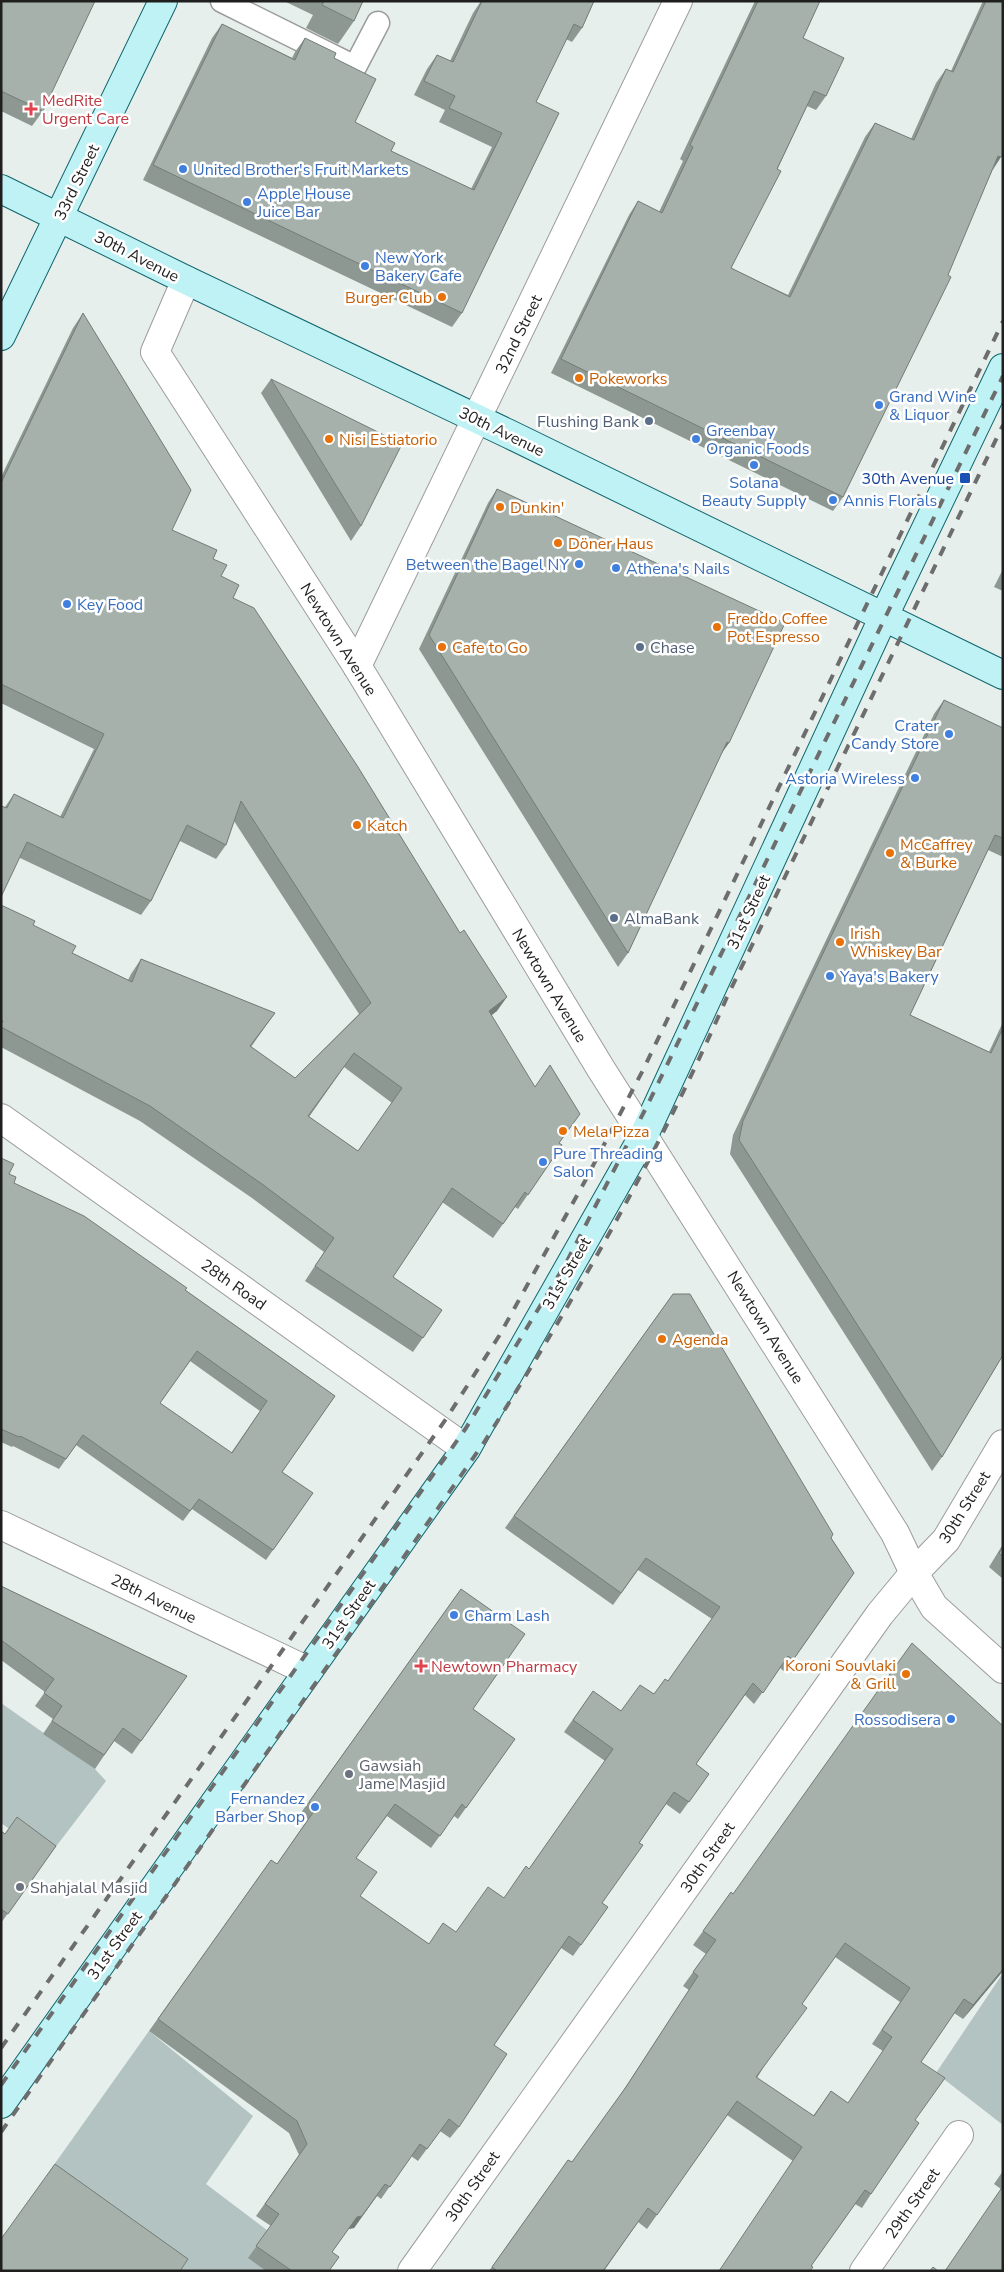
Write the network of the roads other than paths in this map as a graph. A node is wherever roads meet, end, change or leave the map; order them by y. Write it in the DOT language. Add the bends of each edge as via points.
graph roads {
  1 [pos="162,1"];
  2 [pos="222,1"];
  3 [pos="678,1"];
  4 [pos="378,23"];
  5 [pos="1,188"];
  6 [pos="59,217"];
  7 [pos="186,280"];
  8 [pos="1,336"];
  9 [pos="1003,368"];
  10 [pos="478,419"];
  11 [pos="883,618"];
  12 [pos="356,666"];
  13 [pos="1003,675"];
  14 [pos="1,1118"];
  15 [pos="644,1135"];
  16 [pos="1003,1444"];
  17 [pos="466,1449"];
  18 [pos="1,1525"];
  19 [pos="914,1573"];
  20 [pos="1003,1669"];
  21 [pos="308,1671"];
  22 [pos="1,2104"];
  23 [pos="960,2135"];
  24 [pos="412,2271"];
  25 [pos="864,2271"];
  1 -- 6 [label="main road, 33rd Street"];
  2 -- 4 [label="lane" via="355,67"];
  3 -- 10 [label="street, 32nd Street"];
  5 -- 6 [label="main road, 30th Avenue"];
  6 -- 7 [label="main road, 30th Avenue"];
  6 -- 8 [label="main road, 33rd Street"];
  7 -- 10 [label="main road, 30th Avenue"];
  7 -- 12 [label="street, Newtown Avenue" via="155,352"];
  9 -- 11 [label="main road, 31st Street"];
  10 -- 11 [label="main road, 30th Avenue"];
  10 -- 12 [label="street, 32nd Street"];
  11 -- 13 [label="main road, 30th Avenue"];
  11 -- 15 [label="main road, 31st Street"];
  12 -- 15 [label="street, Newtown Avenue"];
  14 -- 17 [label="street, 28th Road"];
  15 -- 17 [label="main road, 31st Street"];
  15 -- 19 [label="street, Newtown Avenue" via="895,1533"];
  16 -- 19 [label="street, 30th Street" via="946,1540"];
  17 -- 21 [label="main road, 31st Street"];
  18 -- 21 [label="street, 28th Avenue"];
  19 -- 20 [label="street, Newtown Avenue" via="934,1608"];
  19 -- 24 [label="street, 30th Street" via="880,1614"];
  21 -- 22 [label="main road, 31st Street"];
  23 -- 25 [label="street, 29th Street"];
}
